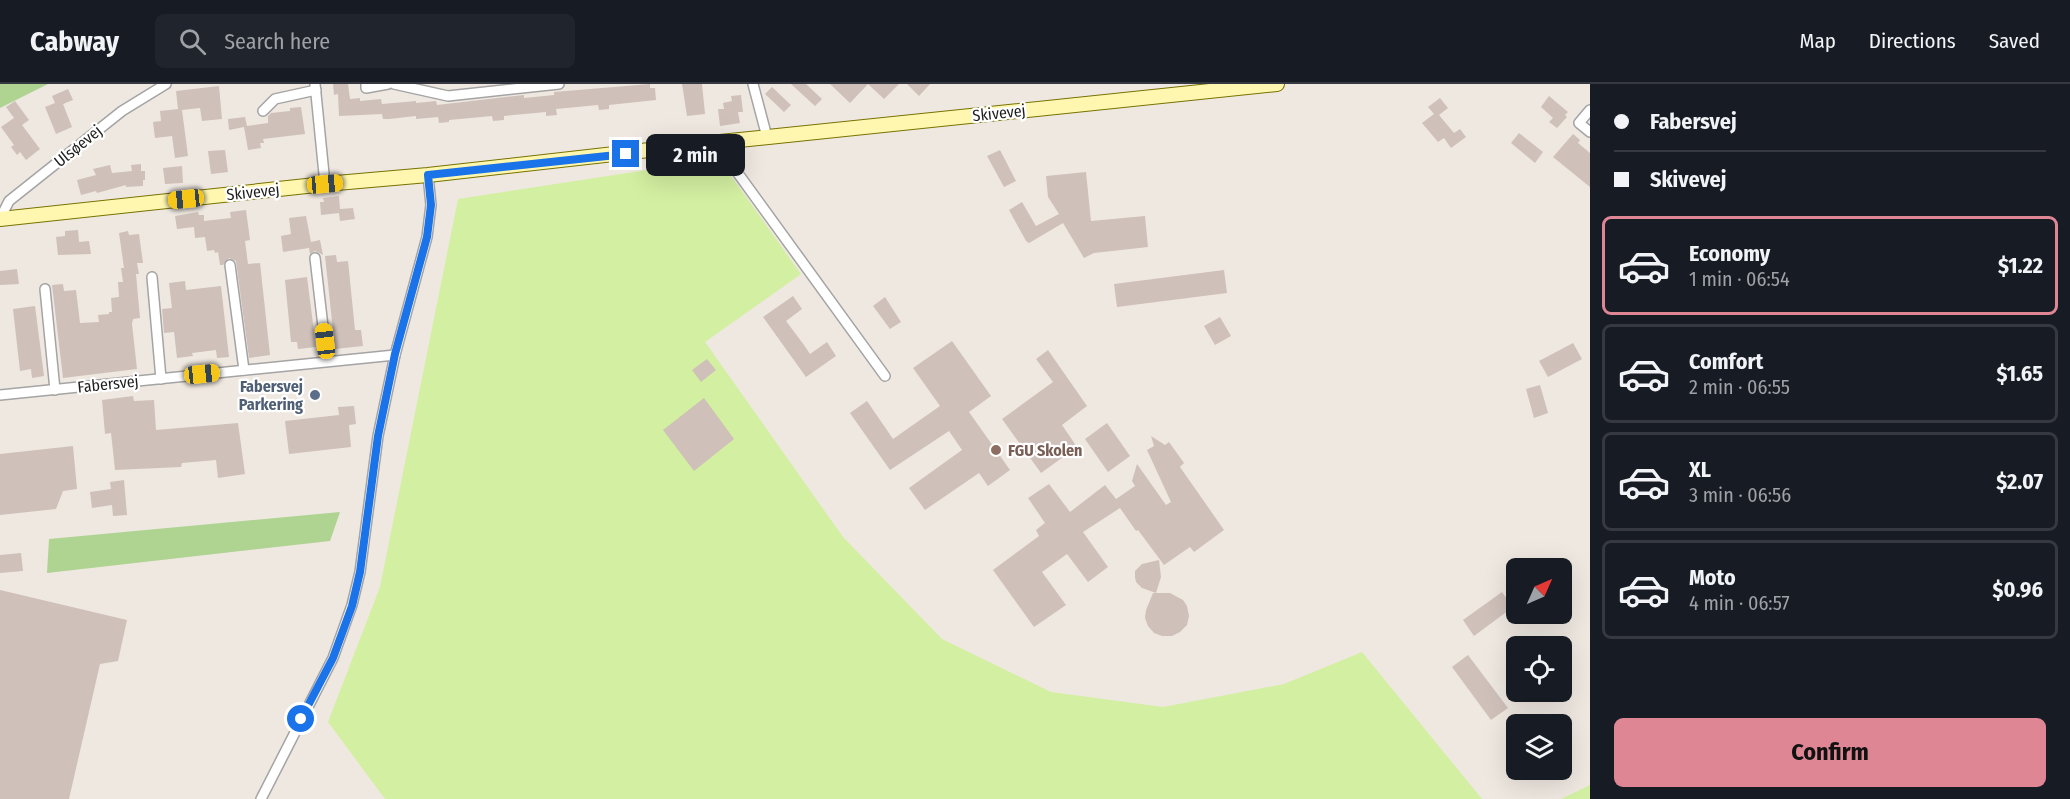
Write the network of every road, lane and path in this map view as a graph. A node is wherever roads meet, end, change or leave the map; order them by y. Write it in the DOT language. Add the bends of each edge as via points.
graph roads {
  1 [pos="166,84"];
  2 [pos="366,84"];
  3 [pos="388,84"];
  4 [pos="394,84"];
  5 [pos="559,84"];
  6 [pos="753,84"];
  7 [pos="1277,84"];
  8 [pos="316,87"];
  9 [pos="1590,110"];
  10 [pos="263,111"];
  11 [pos="1590,132"];
  12 [pos="767,137"];
  13 [pos="720,142"];
  14 [pos="428,175"];
  15 [pos="325,184"];
  16 [pos="0,219"];
  17 [pos="315,258"];
  18 [pos="230,265"];
  19 [pos="152,276"];
  20 [pos="45,290"];
  21 [pos="395,354"];
  22 [pos="327,362"];
  23 [pos="244,370"];
  24 [pos="885,376"];
  25 [pos="161,379"];
  26 [pos="55,390"];
  27 [pos="0,395"];
  28 [pos="261,799"];
  1 -- 16 [label="street, Ulsøevej" via="122,111 9,201"];
  2 -- 3 [label="street" via="366,88"];
  4 -- 5 [label="street" via="448,96"];
  6 -- 12 [label="street"];
  7 -- 12 [label="street, Skivevej"];
  8 -- 10 [label="street" via="275,99"];
  8 -- 15 [label="street"];
  9 -- 11 [label="street" via="1579,123"];
  12 -- 13 [label="street, Skivevej"];
  13 -- 14 [label="street, Skivevej"];
  13 -- 24 [label="street" via="729,161"];
  14 -- 15 [label="street, Skivevej"];
  14 -- 21 [label="street" via="431,205 427,237"];
  15 -- 16 [label="street, Skivevej"];
  17 -- 22 [label="street"];
  18 -- 23 [label="street"];
  19 -- 25 [label="street, Fabersvej"];
  20 -- 26 [label="street, Fabersvej"];
  21 -- 22 [label="street, Fabersvej"];
  21 -- 28 [label="street" via="352,606 333,658"];
  22 -- 23 [label="street, Fabersvej"];
  23 -- 25 [label="street, Fabersvej"];
  25 -- 26 [label="street, Fabersvej"];
  26 -- 27 [label="street, Fabersvej"];
}
